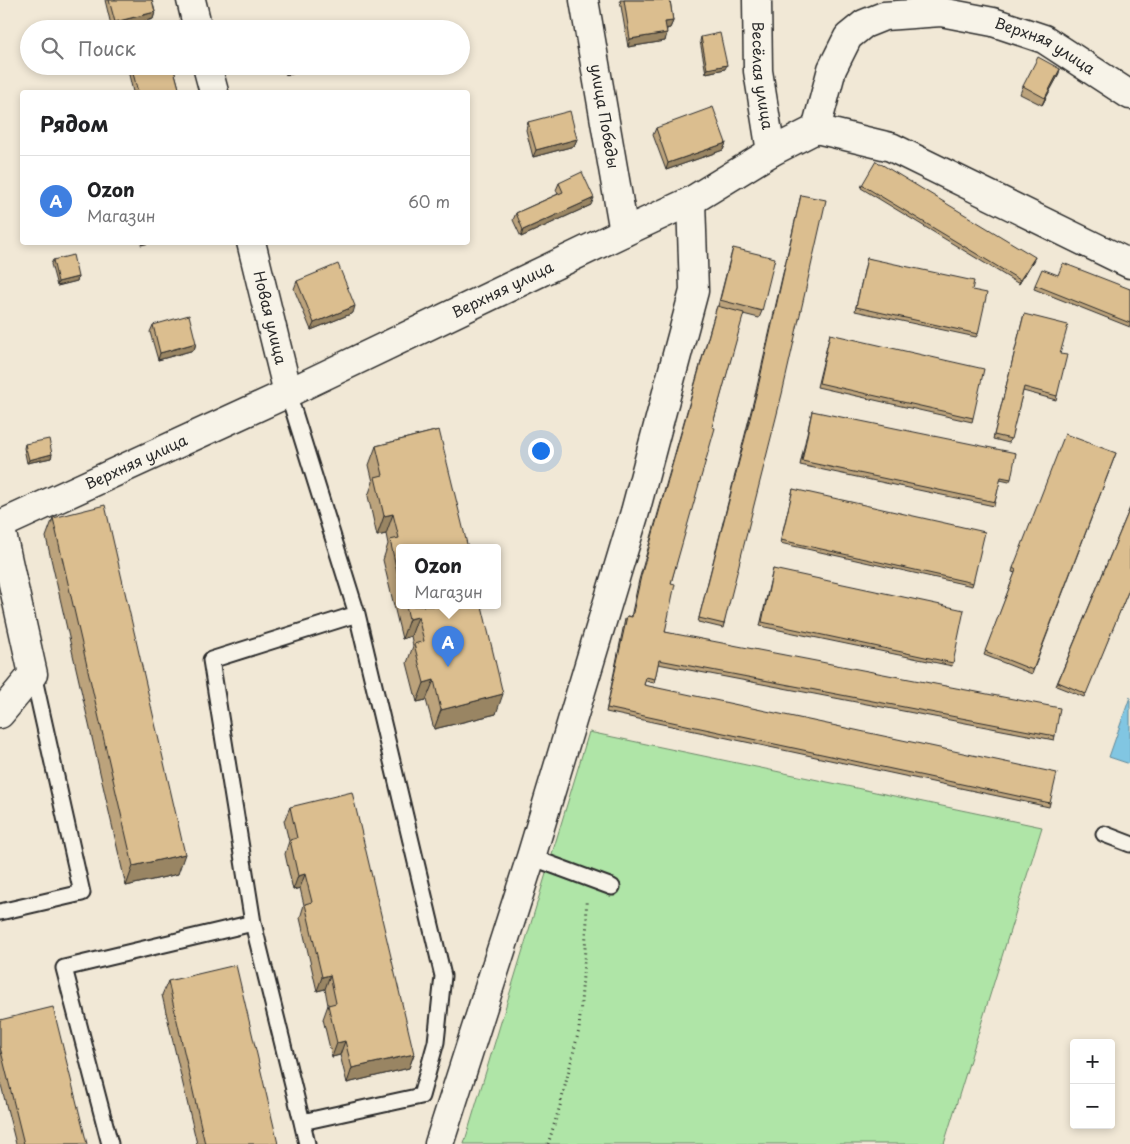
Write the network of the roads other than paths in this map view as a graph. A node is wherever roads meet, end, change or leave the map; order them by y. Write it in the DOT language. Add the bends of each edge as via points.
graph roads {
  1 [pos="191,0"];
  2 [pos="584,0"];
  3 [pos="756,0"];
  4 [pos="196,20"];
  5 [pos="210,75"];
  6 [pos="214,90"];
  7 [pos="1130,95"];
  8 [pos="816,129"];
  9 [pos="771,152"];
  10 [pos="690,202"];
  11 [pos="624,232"];
  12 [pos="252,245"];
  13 [pos="1130,264"];
  14 [pos="288,393"];
  15 [pos="0,525"];
  16 [pos="357,614"];
  17 [pos="33,674"];
  18 [pos="0,714"];
  19 [pos="1104,834"];
  20 [pos="1130,844"];
  21 [pos="531,857"];
  22 [pos="612,887"];
  23 [pos="0,912"];
  24 [pos="253,923"];
  25 [pos="302,1122"];
  26 [pos="110,1144"];
  27 [pos="307,1144"];
  28 [pos="439,1144"];
  1 -- 4 [label="street"];
  2 -- 11 [label="street, улица Победы"];
  3 -- 9 [label="street, Весёлая улица" via="758,71"];
  5 -- 6 [label="street"];
  7 -- 8 [label="street, Верхняя улица" via="1044,39 994,22 941,12 884,16 864,24 848,37 832,69"];
  8 -- 9 [label="street, Верхняя улица"];
  8 -- 13 [label="street" via="891,148"];
  9 -- 10 [label="street, Верхняя улица"];
  10 -- 11 [label="street, Верхняя улица"];
  10 -- 21 [label="street" via="694,291 635,512"];
  11 -- 14 [label="street, Верхняя улица"];
  12 -- 14 [label="street, Новая улица"];
  14 -- 15 [label="street, Верхняя улица"];
  14 -- 16 [label="lane"];
  15 -- 17 [label="street, Верхняя улица"];
  16 -- 24 [label="lane" via="210,660"];
  16 -- 25 [label="lane" via="443,976 436,1042 421,1096"];
  17 -- 18 [label="street"];
  17 -- 23 [label="lane" via="82,893"];
  19 -- 20 [label="lane"];
  21 -- 22 [label="lane"];
  21 -- 28 [label="street"];
  24 -- 25 [label="lane"];
  24 -- 26 [label="lane" via="64,968"];
  25 -- 27 [label="lane"];
}
